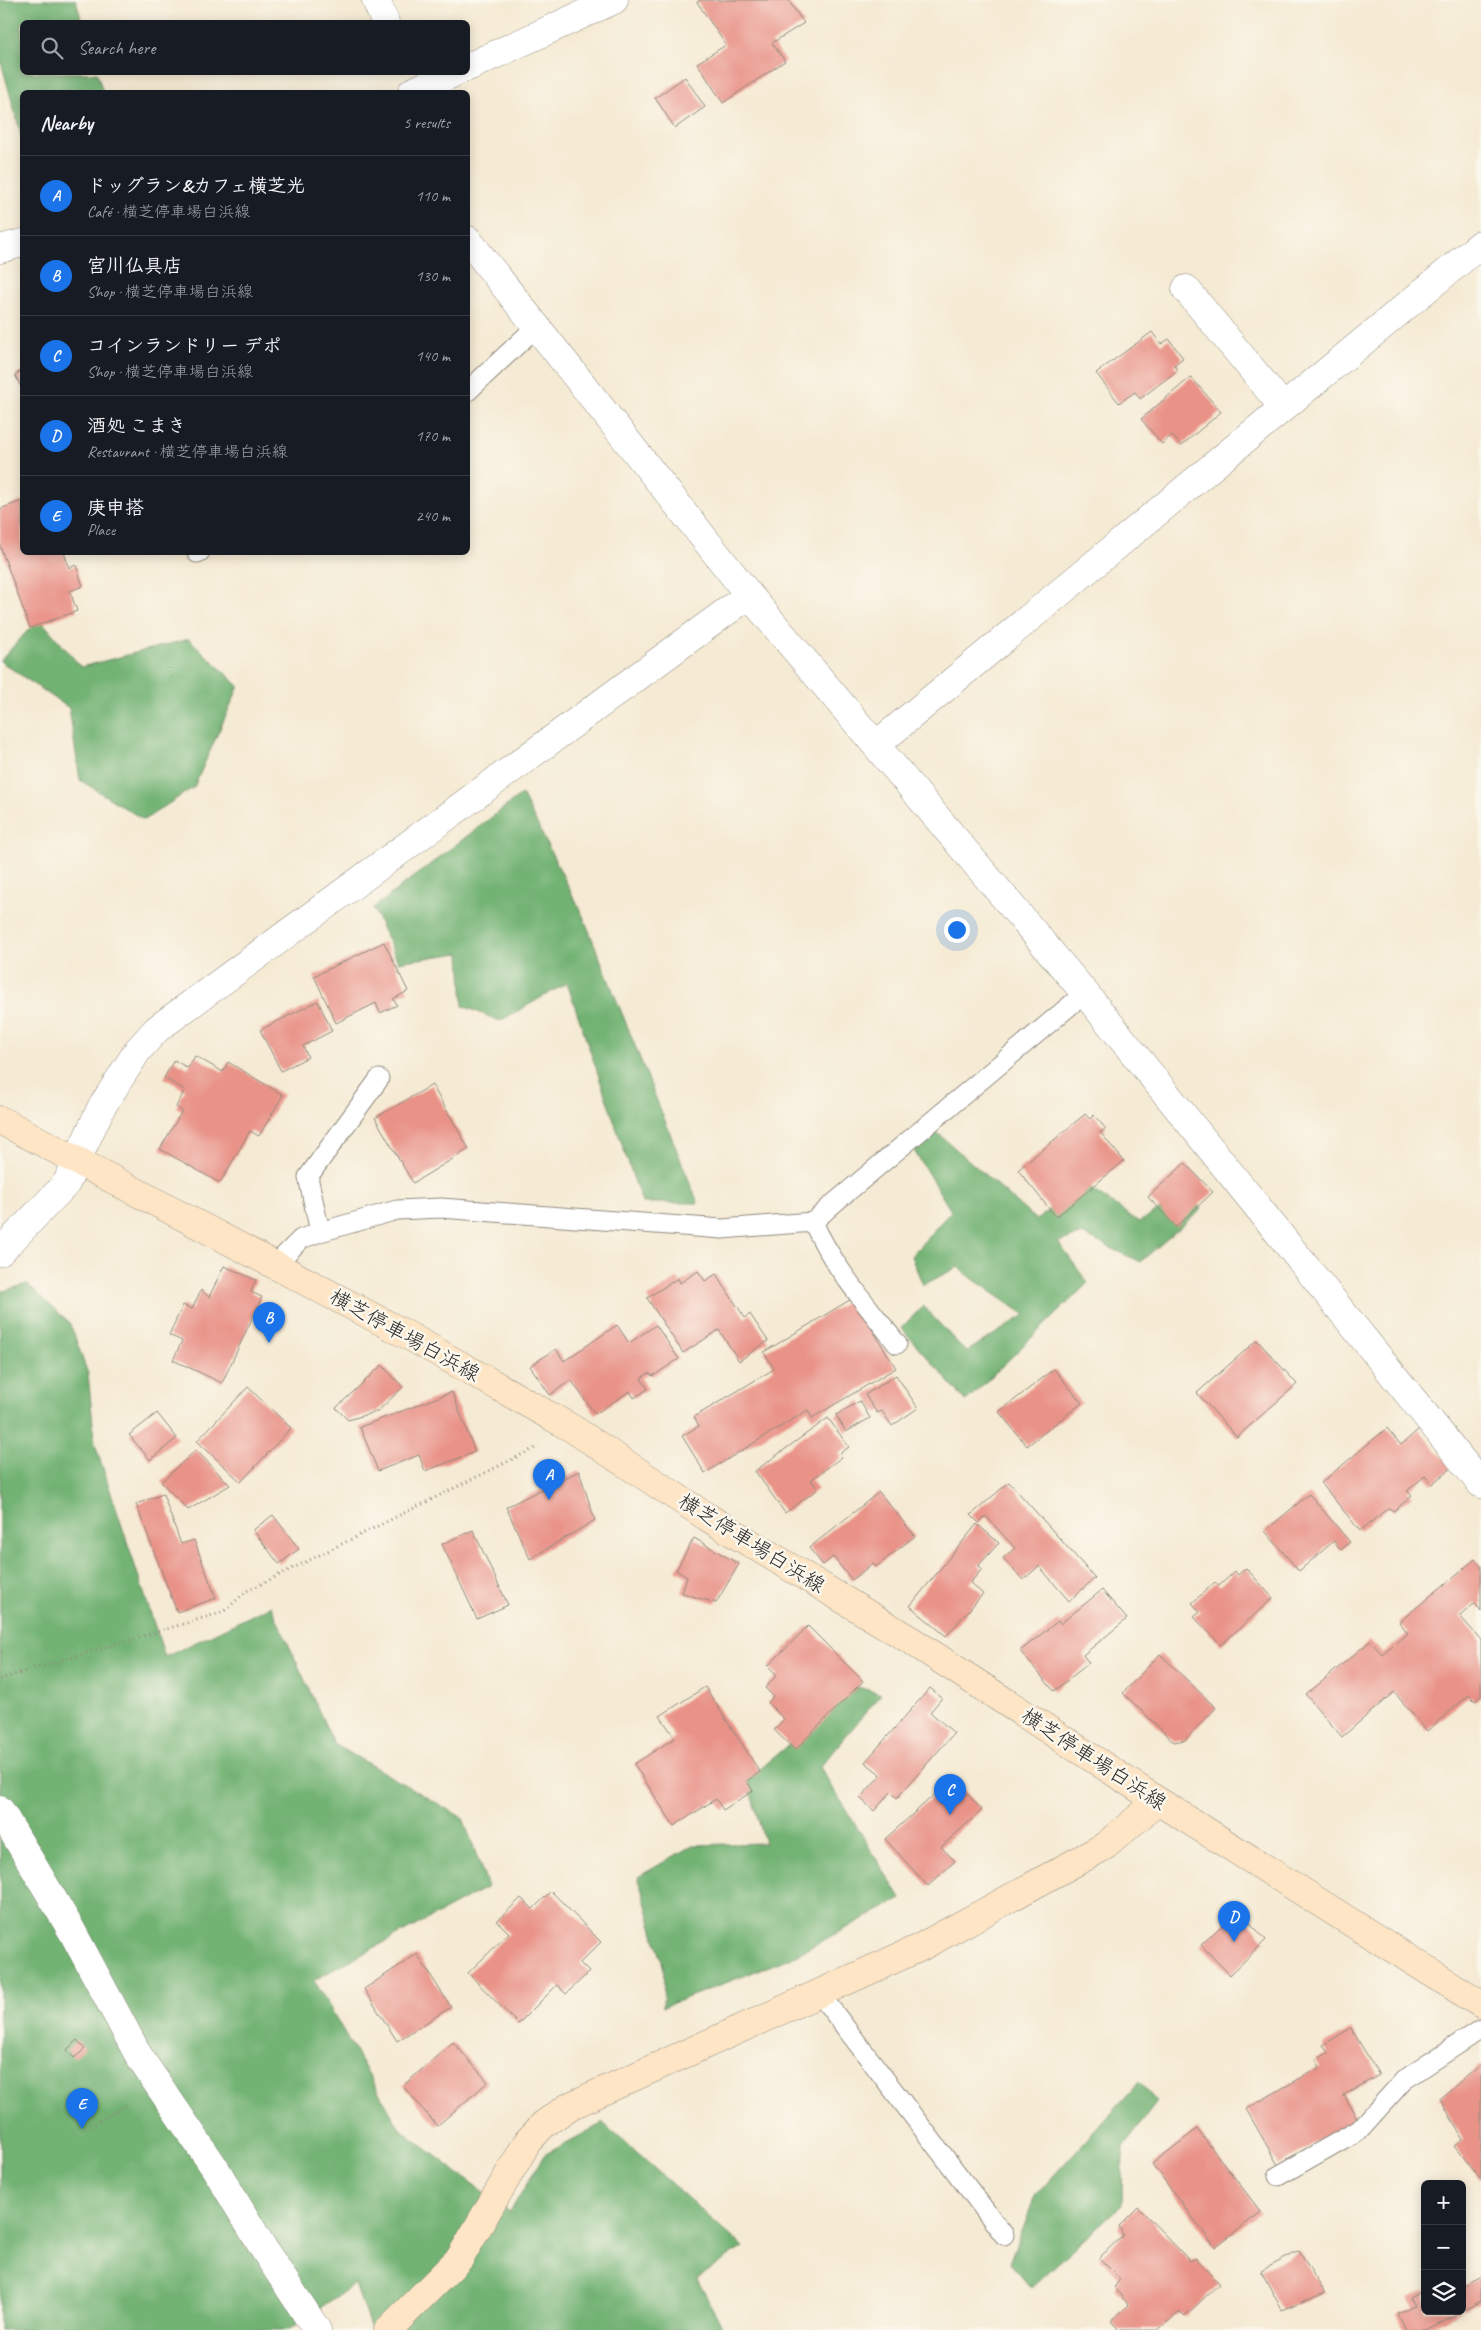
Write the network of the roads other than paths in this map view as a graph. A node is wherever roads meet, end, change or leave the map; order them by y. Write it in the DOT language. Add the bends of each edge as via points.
graph roads {
  1 [pos="376,0"];
  2 [pos="614,0"];
  3 [pos="384,20"];
  4 [pos="470,66"];
  5 [pos="405,75"];
  6 [pos="449,75"];
  7 [pos="411,90"];
  8 [pos="416,90"];
  9 [pos="470,242"];
  10 [pos="20,244"];
  11 [pos="1481,244"];
  12 [pos="0,249"];
  13 [pos="1186,288"];
  14 [pos="537,326"];
  15 [pos="470,389"];
  16 [pos="1284,407"];
  17 [pos="749,595"];
  18 [pos="876,745"];
  19 [pos="1086,993"];
  20 [pos="379,1079"];
  21 [pos="0,1120"];
  22 [pos="78,1161"];
  23 [pos="813,1222"];
  24 [pos="320,1232"];
  25 [pos="0,1252"];
  26 [pos="275,1265"];
  27 [pos="897,1344"];
  28 [pos="1481,1484"];
  29 [pos="1158,1801"];
  30 [pos="0,1810"];
  31 [pos="818,1994"];
  32 [pos="1481,2004"];
  33 [pos="1481,2029"];
  34 [pos="1278,2176"];
  35 [pos="1004,2235"];
  36 [pos="317,2330"];
  37 [pos="388,2330"];
  1 -- 3 [label="street"];
  2 -- 4 [label="street"];
  5 -- 7 [label="street"];
  6 -- 8 [label="street"];
  9 -- 14 [label="street"];
  10 -- 12 [label="street"];
  11 -- 16 [label="street"];
  13 -- 16 [label="street"];
  14 -- 15 [label="lane"];
  14 -- 17 [label="street"];
  16 -- 18 [label="street"];
  17 -- 18 [label="street"];
  17 -- 22 [label="street" via="157,1029 138,1050 101,1108"];
  18 -- 19 [label="street"];
  19 -- 23 [label="lane"];
  19 -- 28 [label="street"];
  20 -- 24 [label="lane" via="308,1177"];
  21 -- 22 [label="main road, 横芝停車場白浜線"];
  22 -- 25 [label="street" via="66,1184"];
  22 -- 26 [label="main road, 横芝停車場白浜線"];
  23 -- 24 [label="lane" via="722,1229 441,1208 398,1210"];
  23 -- 27 [label="lane" via="850,1281"];
  24 -- 26 [label="lane" via="301,1239"];
  26 -- 29 [label="main road, 横芝停車場白浜線" via="410,1336 573,1429 707,1517 912,1641"];
  29 -- 31 [label="main road" via="1105,1846 920,1948"];
  29 -- 32 [label="main road, 横芝停車場白浜線"];
  30 -- 36 [label="street" via="72,1931 140,2058 215,2168"];
  31 -- 35 [label="lane"];
  31 -- 37 [label="main road" via="570,2106 544,2124 528,2141 460,2258"];
  33 -- 34 [label="lane" via="1404,2080 1359,2130"];
}
